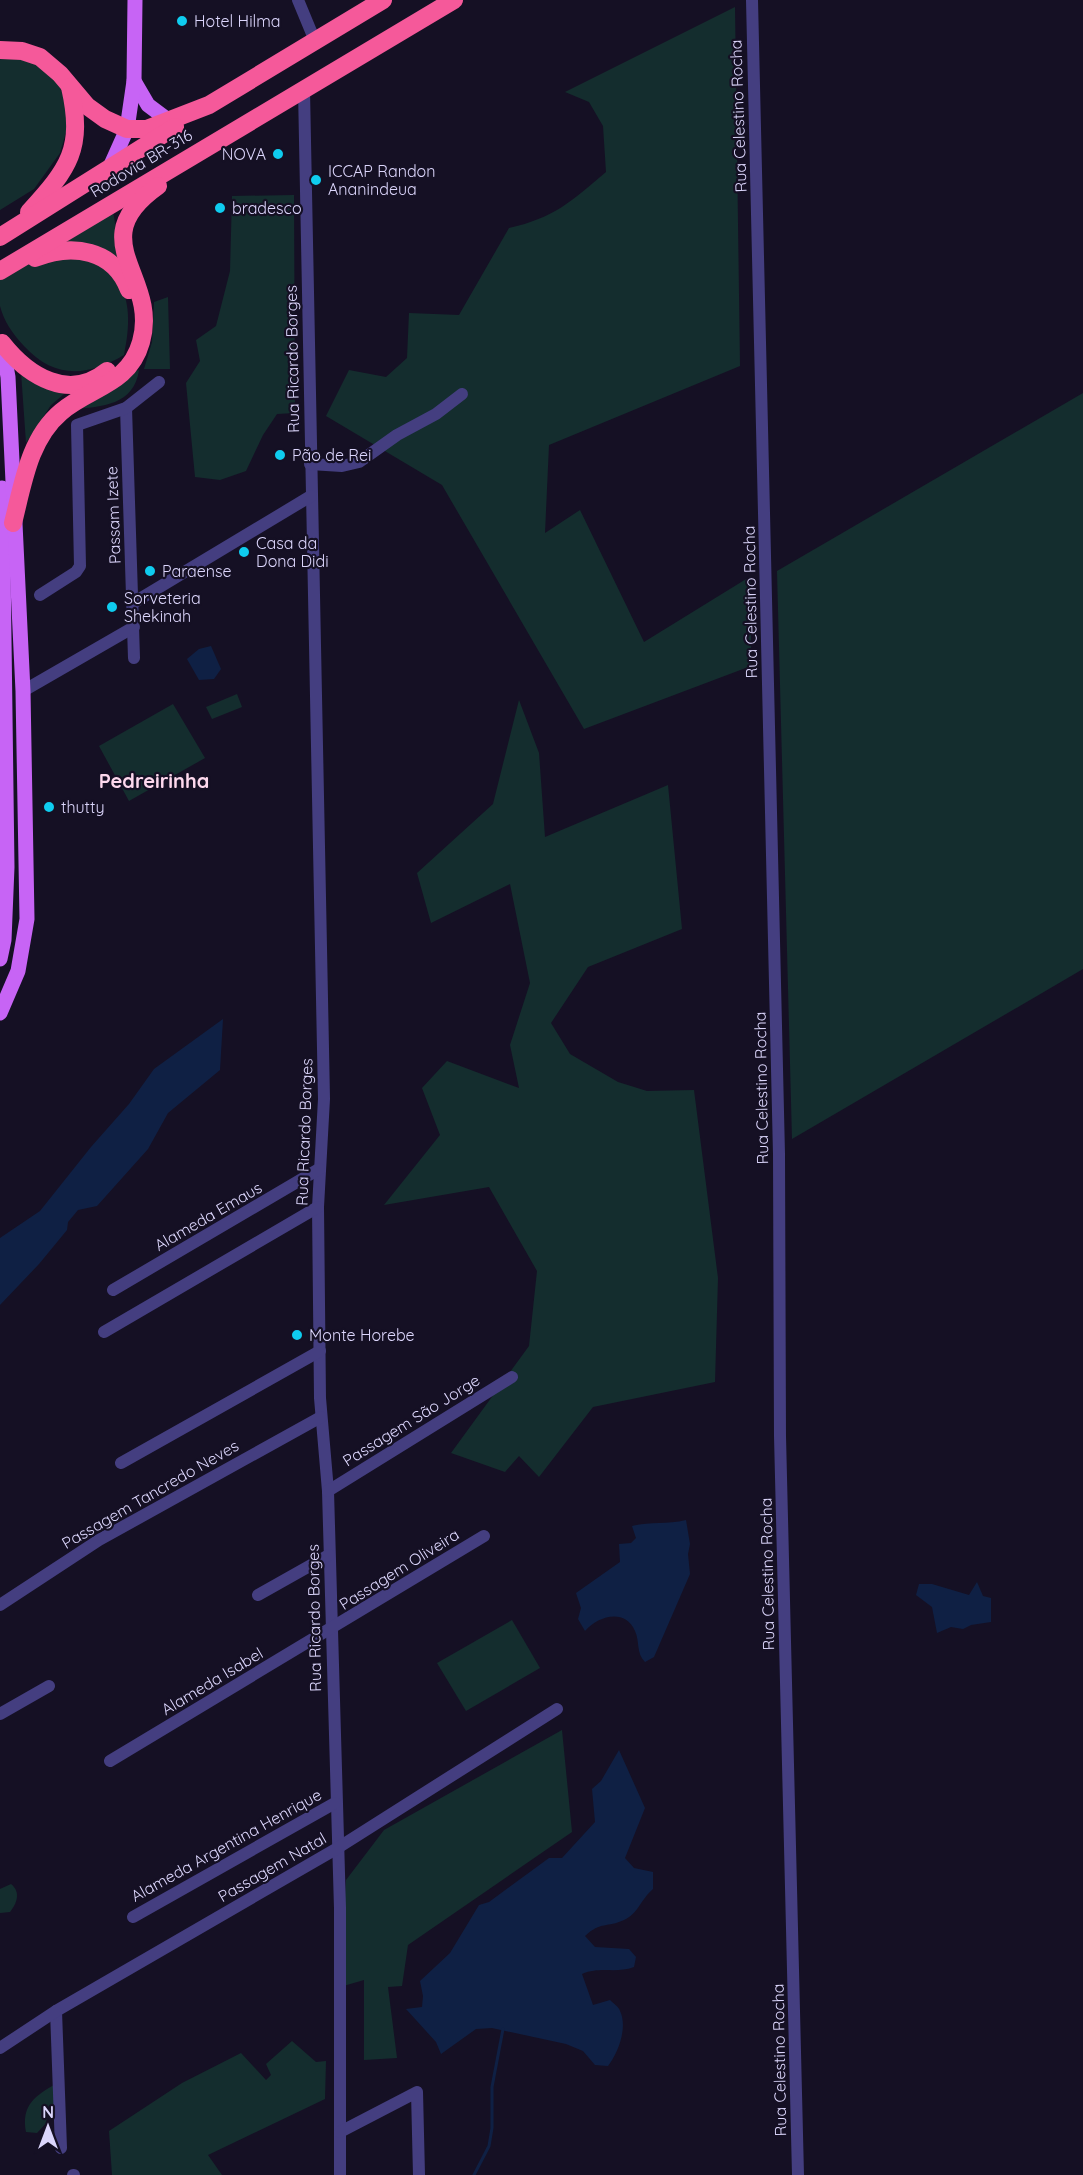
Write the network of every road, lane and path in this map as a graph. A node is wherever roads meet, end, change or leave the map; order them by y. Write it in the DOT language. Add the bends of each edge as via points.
graph roads {
  1 [pos="135,0"];
  2 [pos="298,0"];
  3 [pos="382,0"];
  4 [pos="454,0"];
  5 [pos="752,0"];
  6 [pos="315,41"];
  7 [pos="0,50"];
  8 [pos="134,81"];
  9 [pos="70,87"];
  10 [pos="304,90"];
  11 [pos="209,105"];
  12 [pos="168,120"];
  13 [pos="127,129"];
  14 [pos="228,134"];
  15 [pos="110,167"];
  16 [pos="7,233"];
  17 [pos="0,271"];
  18 [pos="1,340"];
  19 [pos="0,371"];
  20 [pos="159,382"];
  21 [pos="462,394"];
  22 [pos="126,408"];
  23 [pos="310,464"];
  24 [pos="311,496"];
  25 [pos="13,523"];
  26 [pos="40,595"];
  27 [pos="133,603"];
  28 [pos="134,627"];
  29 [pos="134,658"];
  30 [pos="23,691"];
  31 [pos="3,800"];
  32 [pos="0,959"];
  33 [pos="0,1013"];
  34 [pos="319,1170"];
  35 [pos="318,1207"];
  36 [pos="113,1290"];
  37 [pos="104,1332"];
  38 [pos="320,1351"];
  39 [pos="512,1377"];
  40 [pos="321,1417"];
  41 [pos="121,1463"];
  42 [pos="328,1491"];
  43 [pos="484,1536"];
  44 [pos="329,1555"];
  45 [pos="258,1595"];
  46 [pos="0,1605"];
  47 [pos="331,1630"];
  48 [pos="49,1686"];
  49 [pos="557,1709"];
  50 [pos="0,1714"];
  51 [pos="110,1761"];
  52 [pos="335,1803"];
  53 [pos="336,1849"];
  54 [pos="133,1917"];
  55 [pos="56,2011"];
  56 [pos="0,2048"];
  57 [pos="340,2132"];
  58 [pos="61,2148"];
  59 [pos="340,2175"];
  60 [pos="419,2175"];
  61 [pos="798,2175"];
  1 -- 8 [label="main road"];
  2 -- 6 [label="street"];
  3 -- 6 [label="highway"];
  4 -- 10 [label="highway, Rodovia BR-316"];
  5 -- 61 [label="street, Rua Celestino Rocha"];
  6 -- 11 [label="highway"];
  7 -- 9 [label="highway" via="40,57"];
  8 -- 12 [label="main road" via="148,105"];
  8 -- 13 [label="main road"];
  9 -- 13 [label="highway" via="87,106"];
  9 -- 16 [label="highway" via="76,126 72,156 60,176"];
  10 -- 14 [label="highway, Rodovia BR-316"];
  10 -- 23 [label="street, Rua Ricardo Borges"];
  11 -- 12 [label="highway"];
  11 -- 15 [label="highway, Rodovia BR-316"];
  12 -- 13 [label="highway" via="147,129"];
  13 -- 15 [label="main road"];
  14 -- 17 [label="highway, Rodovia BR-316"];
  14 -- 25 [label="highway" via="222,146 156,188 128,214 122,242 142,303 141,344 119,376 76,401 51,422 29,460"];
  15 -- 16 [label="highway, Rodovia BR-316"];
  17 -- 18 [label="highway" via="51,251 90,252 120,271 132,298 133,313 133,329 124,355 102,376 80,384 57,384 39,378 18,362"];
  18 -- 25 [label="main road" via="8,377"];
  19 -- 31 [label="main road"];
  20 -- 22 [label="street"];
  21 -- 23 [label="street" via="359,462 342,466"];
  22 -- 26 [label="street" via="79,423 76,428 80,566"];
  22 -- 27 [label="street, Passam Izete"];
  23 -- 24 [label="street, Rua Ricardo Borges"];
  24 -- 27 [label="street"];
  24 -- 34 [label="street, Rua Ricardo Borges" via="324,1099"];
  25 -- 30 [label="main road"];
  27 -- 28 [label="street, Passam Izete"];
  28 -- 29 [label="street, Passam Izete"];
  28 -- 30 [label="street"];
  30 -- 33 [label="main road" via="27,919 18,971"];
  31 -- 32 [label="main road" via="4,940"];
  34 -- 35 [label="street, Rua Ricardo Borges"];
  34 -- 36 [label="street, Alameda Emaus"];
  35 -- 37 [label="street"];
  35 -- 38 [label="street, Rua Ricardo Borges"];
  38 -- 40 [label="street, Rua Ricardo Borges"];
  38 -- 41 [label="street"];
  39 -- 42 [label="street, Passagem São Jorge"];
  40 -- 42 [label="street, Rua Ricardo Borges"];
  40 -- 46 [label="street, Passagem Tancredo Neves" via="99,1540"];
  42 -- 44 [label="street, Rua Ricardo Borges"];
  43 -- 47 [label="street, Passagem Oliveira"];
  44 -- 45 [label="street"];
  44 -- 47 [label="street, Rua Ricardo Borges"];
  47 -- 51 [label="street, Alameda Isabel"];
  47 -- 52 [label="street, Rua Ricardo Borges"];
  48 -- 50 [label="street"];
  49 -- 53 [label="street, Passagem Natal"];
  52 -- 53 [label="street, Rua Ricardo Borges"];
  52 -- 54 [label="street, Alameda Argentina Henrique"];
  53 -- 55 [label="street, Passagem Natal"];
  53 -- 57 [label="street, Rua Ricardo Borges" via="340,1908"];
  55 -- 56 [label="street, Passagem Natal"];
  55 -- 58 [label="street"];
  57 -- 59 [label="street, Rua Ricardo Borges"];
  57 -- 60 [label="street" via="417,2092"];
}
